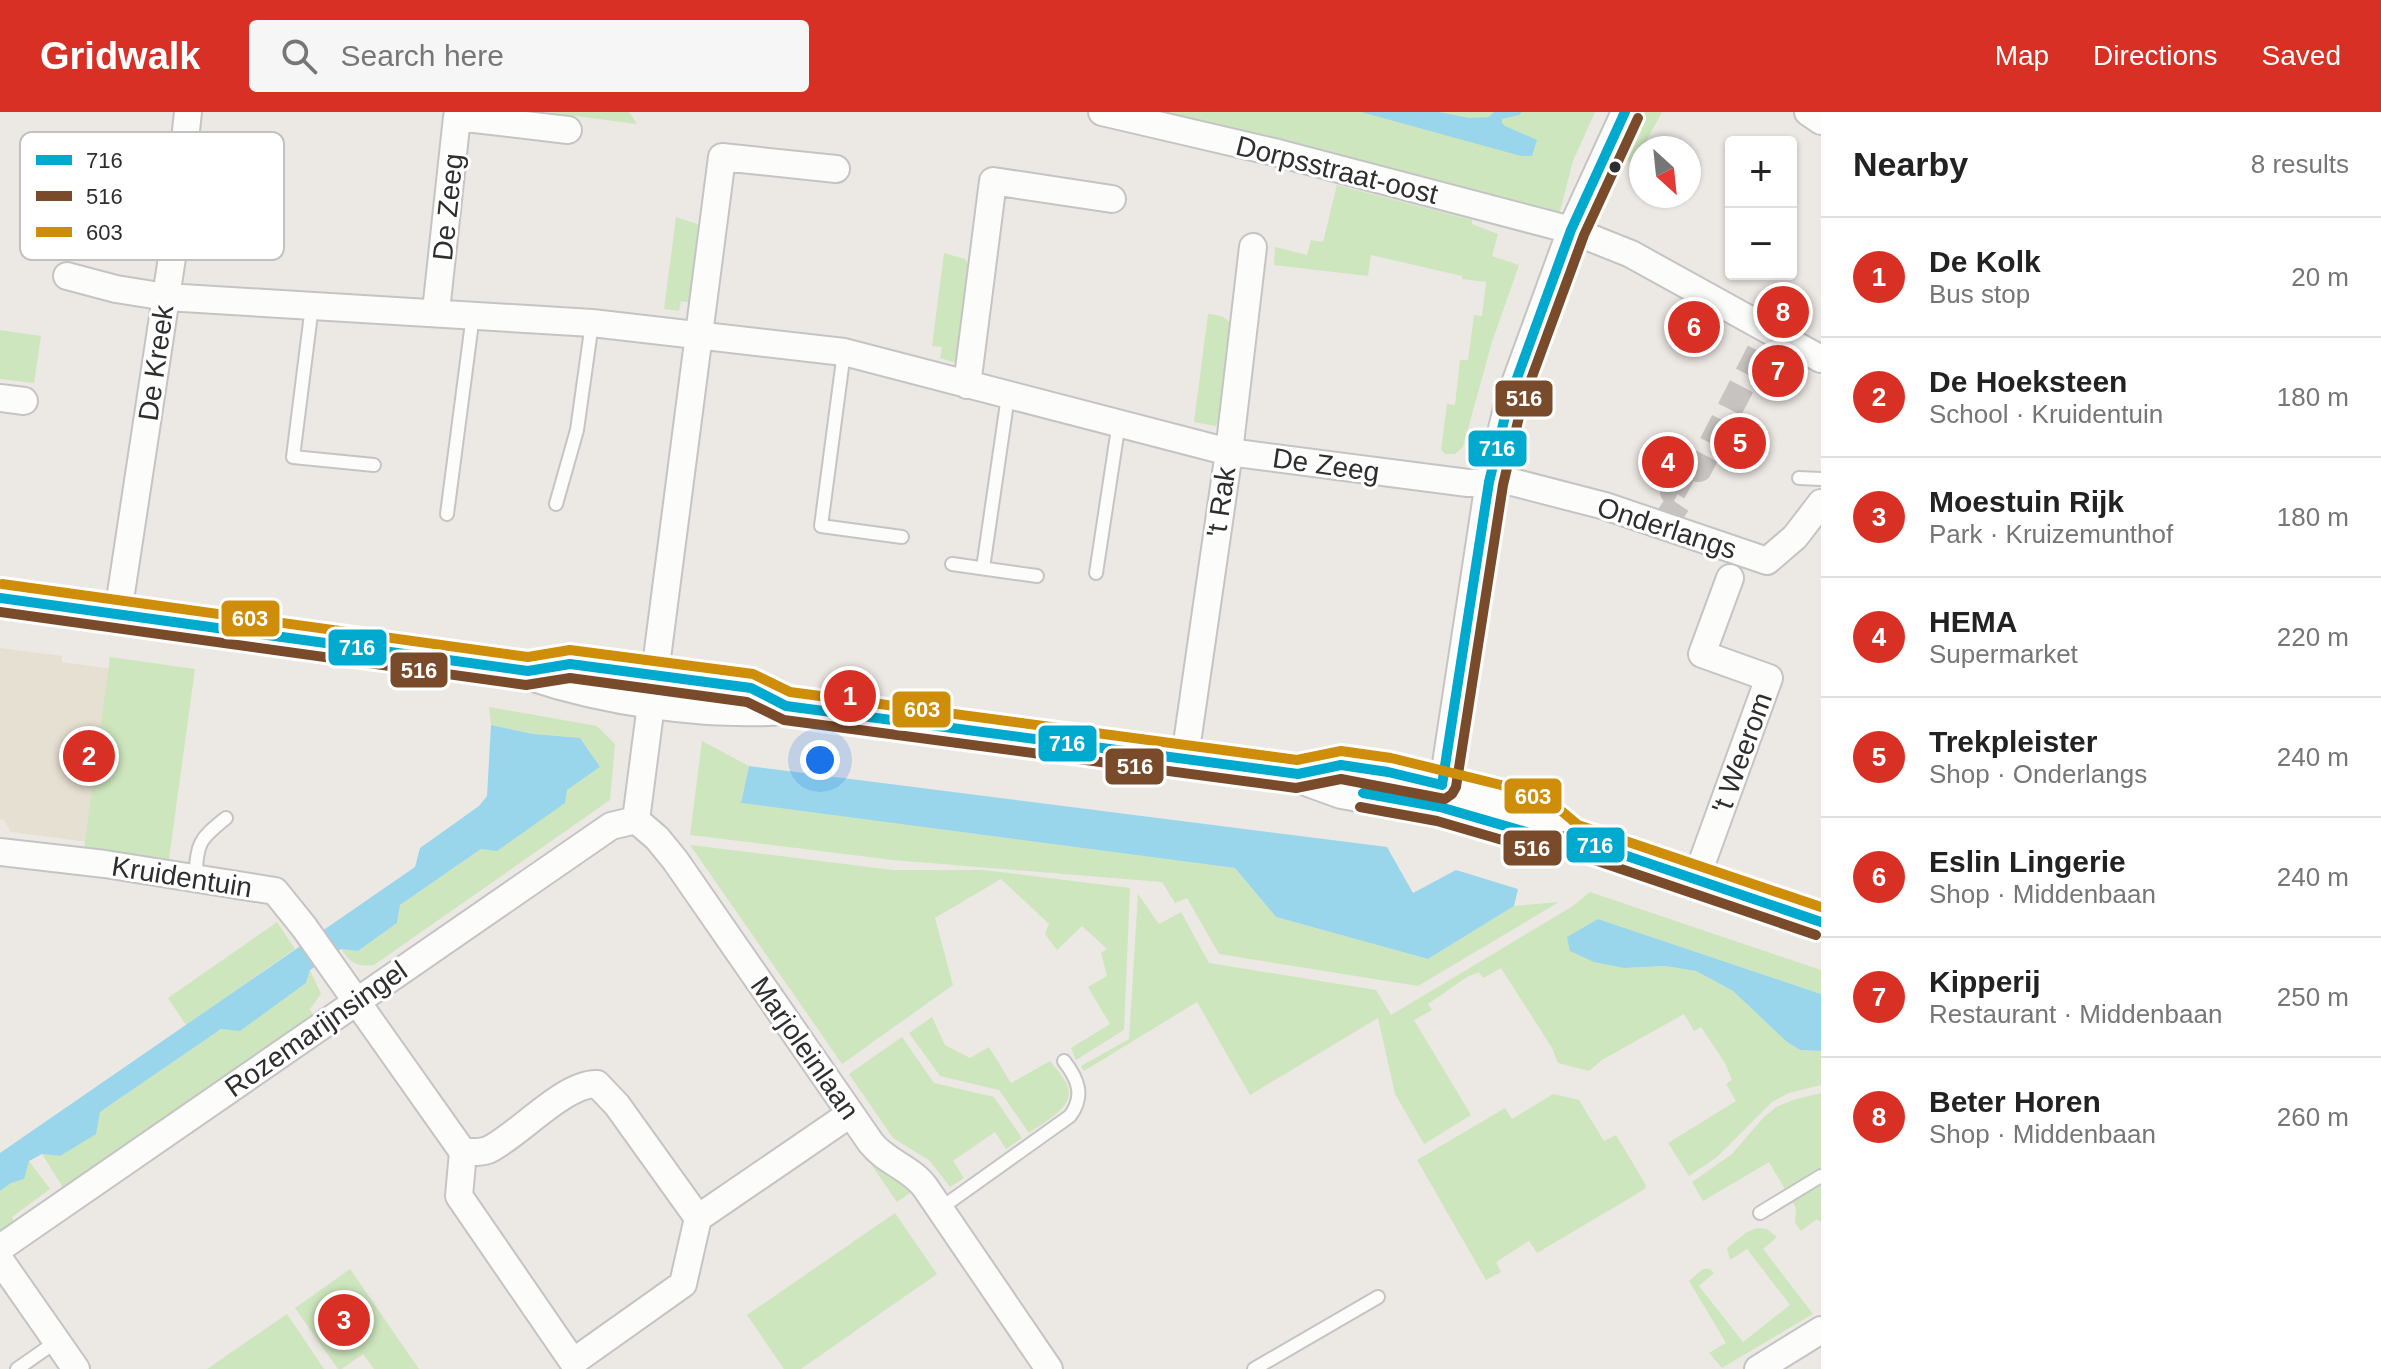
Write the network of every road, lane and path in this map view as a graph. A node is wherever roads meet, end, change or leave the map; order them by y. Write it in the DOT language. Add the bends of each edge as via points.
graph roads {
  1 [pos="188,112"];
  2 [pos="1102,112"];
  3 [pos="1625,112"];
  4 [pos="1808,112"];
  5 [pos="1821,121"];
  6 [pos="568,130"];
  7 [pos="186,132"];
  8 [pos="836,169"];
  9 [pos="1112,199"];
  10 [pos="1571,230"];
  11 [pos="1253,247"];
  12 [pos="170,260"];
  13 [pos="67,276"];
  14 [pos="166,297"];
  15 [pos="312,306"];
  16 [pos="436,311"];
  17 [pos="473,315"];
  18 [pos="592,323"];
  19 [pos="701,336"];
  20 [pos="844,352"];
  21 [pos="1821,359"];
  22 [pos="967,385"];
  23 [pos="1008,396"];
  24 [pos="1119,422"];
  25 [pos="1229,452"];
  26 [pos="374,465"];
  27 [pos="1799,478"];
  28 [pos="1821,479"];
  29 [pos="1489,482"];
  30 [pos="1821,503"];
  31 [pos="556,504"];
  32 [pos="447,514"];
  33 [pos="902,537"];
  34 [pos="952,564"];
  35 [pos="983,568"];
  36 [pos="1096,573"];
  37 [pos="1037,576"];
  38 [pos="1730,578"];
  39 [pos="0,598"];
  40 [pos="118,613"];
  41 [pos="654,687"];
  42 [pos="1185,757"];
  43 [pos="1441,796"];
  44 [pos="226,818"];
  45 [pos="636,820"];
  46 [pos="0,852"];
  47 [pos="195,879"];
  48 [pos="1696,879"];
  49 [pos="1821,922"];
  50 [pos="356,1001"];
  51 [pos="1064,1061"];
  52 [pos="850,1114"];
  53 [pos="463,1152"];
  54 [pos="1821,1176"];
  55 [pos="941,1208"];
  56 [pos="1760,1213"];
  57 [pos="698,1218"];
  58 [pos="0,1248"];
  59 [pos="0,1260"];
  60 [pos="1378,1297"];
  61 [pos="1821,1330"];
  62 [pos="57,1341"];
  63 [pos="17,1369"];
  64 [pos="76,1369"];
  65 [pos="1049,1369"];
  66 [pos="1254,1369"];
  67 [pos="1758,1369"];
  1 -- 7 [label="street, De Kreek"];
  2 -- 10 [label="street, Dorpsstraat-oost"];
  3 -- 10 [label="street"];
  4 -- 5 [label="street"];
  6 -- 16 [label="street, De Zeeg" via="457,117"];
  8 -- 19 [label="street" via="722,157"];
  9 -- 22 [label="street" via="993,181"];
  10 -- 21 [label="street, Dorpsstraat-oost" via="1631,254"];
  10 -- 29 [label="street" via="1509,400"];
  11 -- 25 [label="street, 't Rak"];
  12 -- 14 [label="street, De Kreek"];
  13 -- 14 [label="street, De Zeeg"];
  14 -- 15 [label="street, De Zeeg"];
  14 -- 40 [label="street, De Kreek"];
  15 -- 16 [label="street, De Zeeg"];
  15 -- 26 [label="lane" via="293,457"];
  16 -- 17 [label="street, De Zeeg"];
  17 -- 18 [label="street, De Zeeg"];
  17 -- 32 [label="lane"];
  18 -- 19 [label="street, De Zeeg"];
  18 -- 31 [label="lane" via="577,430"];
  19 -- 20 [label="street, De Zeeg"];
  19 -- 41 [label="street"];
  20 -- 22 [label="street, De Zeeg"];
  20 -- 33 [label="lane" via="821,526"];
  22 -- 23 [label="street, De Zeeg"];
  23 -- 24 [label="street, De Zeeg"];
  23 -- 35 [label="lane"];
  24 -- 25 [label="street, De Zeeg"];
  24 -- 36 [label="lane"];
  25 -- 29 [label="street, De Zeeg"];
  25 -- 42 [label="street, 't Rak"];
  27 -- 28 [label="lane"];
  29 -- 30 [label="street, Onderlangs" via="1512,482 1703,531 1767,561 1795,537"];
  29 -- 43 [label="street"];
  34 -- 35 [label="lane"];
  35 -- 37 [label="lane"];
  38 -- 48 [label="street, 't Weerom" via="1702,654 1769,678"];
  39 -- 40 [label="street"];
  40 -- 41 [label="street" via="528,671 575,687"];
  41 -- 42 [label="street" via="743,709 786,706"];
  41 -- 45 [label="street"];
  42 -- 43 [label="street" via="1298,774 1342,790"];
  43 -- 48 [label="street" via="1533,834 1571,837"];
  44 -- 47 [label="lane" via="198,846"];
  45 -- 50 [label="street, Rozemarijnsingel" via="611,826"];
  45 -- 52 [label="street, Marjoleinlaan" via="675,860"];
  46 -- 47 [label="street, Kruidentuin"];
  47 -- 50 [label="street, Kruidentuin" via="275,891"];
  48 -- 49 [label="street"];
  50 -- 53 [label="street, Kruidentuin"];
  50 -- 58 [label="street, Rozemarijnsingel"];
  51 -- 55 [label="lane" via="1079,1090 1070,1116"];
  52 -- 55 [label="street, Marjoleinlaan" via="877,1150 918,1178"];
  52 -- 57 [label="street"];
  53 -- 57 [label="street" via="486,1150 561,1098 597,1084"];
  53 -- 57 [label="street" via="459,1196 573,1362 683,1284"];
  54 -- 56 [label="lane"];
  55 -- 65 [label="street, Marjoleinlaan"];
  59 -- 62 [label="street"];
  60 -- 66 [label="lane"];
  61 -- 67 [label="street"];
  62 -- 63 [label="lane"];
  62 -- 64 [label="street"];
}
